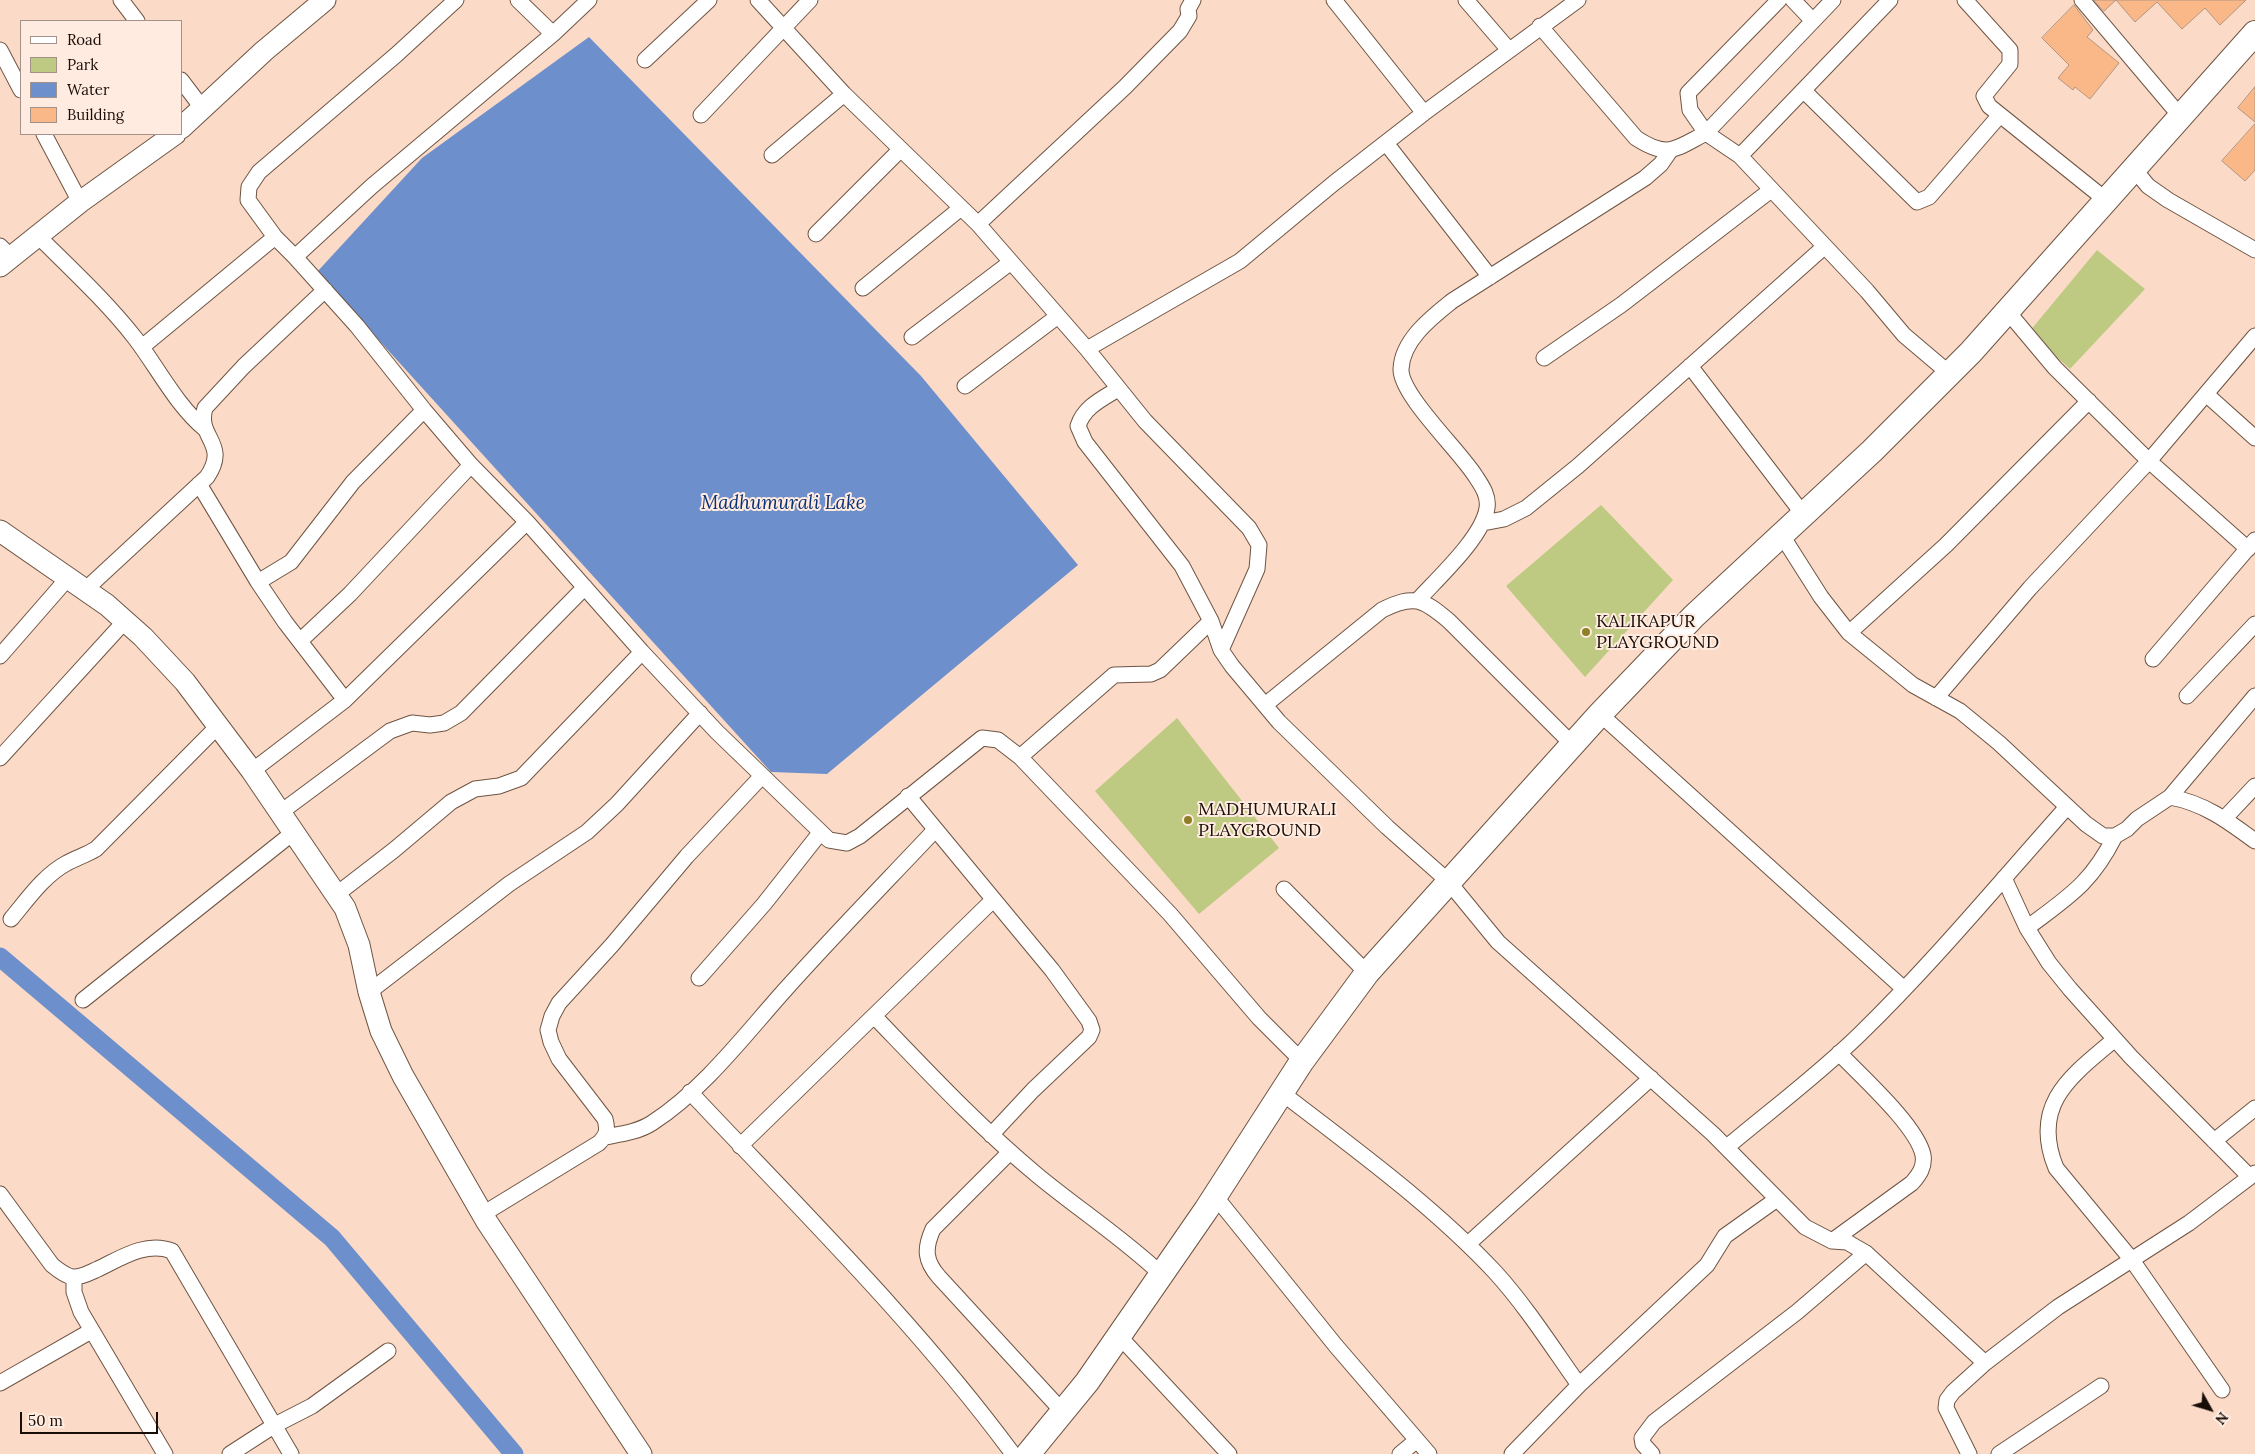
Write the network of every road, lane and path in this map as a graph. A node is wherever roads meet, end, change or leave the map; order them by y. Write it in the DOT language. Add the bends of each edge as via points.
graph roads {
  1 [pos="121,0"];
  2 [pos="325,0"];
  3 [pos="456,0"];
  4 [pos="518,0"];
  5 [pos="588,0"];
  6 [pos="709,0"];
  7 [pos="758,0"];
  8 [pos="810,0"];
  9 [pos="1193,0"];
  10 [pos="1334,0"];
  11 [pos="1466,0"];
  12 [pos="1578,0"];
  13 [pos="1779,0"];
  14 [pos="1793,0"];
  15 [pos="1833,0"];
  16 [pos="1890,0"];
  17 [pos="1965,0"];
  18 [pos="2082,0"];
  19 [pos="136,20"];
  20 [pos="1813,21"];
  21 [pos="1540,26"];
  22 [pos="784,29"];
  23 [pos="2255,33"];
  24 [pos="553,34"];
  25 [pos="0,50"];
  26 [pos="1509,50"];
  27 [pos="645,60"];
  28 [pos="182,81"];
  29 [pos="20,88"];
  30 [pos="1804,91"];
  31 [pos="844,94"];
  32 [pos="203,109"];
  33 [pos="1424,113"];
  34 [pos="2000,114"];
  35 [pos="700,115"];
  36 [pos="2181,117"];
  37 [pos="182,127"];
  38 [pos="1706,133"];
  39 [pos="45,135"];
  40 [pos="174,135"];
  41 [pos="1386,143"];
  42 [pos="900,150"];
  43 [pos="1670,151"];
  44 [pos="772,156"];
  45 [pos="1740,156"];
  46 [pos="2134,169"];
  47 [pos="1771,190"];
  48 [pos="2106,200"];
  49 [pos="80,202"];
  50 [pos="961,208"];
  51 [pos="978,224"];
  52 [pos="816,234"];
  53 [pos="37,235"];
  54 [pos="274,237"];
  55 [pos="1824,247"];
  56 [pos="2255,250"];
  57 [pos="3,256"];
  58 [pos="295,257"];
  59 [pos="1011,262"];
  60 [pos="1490,277"];
  61 [pos="863,288"];
  62 [pos="325,290"];
  63 [pos="2008,312"];
  64 [pos="1058,316"];
  65 [pos="2255,336"];
  66 [pos="912,337"];
  67 [pos="142,347"];
  68 [pos="1087,349"];
  69 [pos="1544,358"];
  70 [pos="1690,366"];
  71 [pos="1950,374"];
  72 [pos="965,386"];
  73 [pos="1118,388"];
  74 [pos="2206,394"];
  75 [pos="2089,401"];
  76 [pos="424,410"];
  77 [pos="205,429"];
  78 [pos="2255,438"];
  79 [pos="2148,461"];
  80 [pos="471,464"];
  81 [pos="199,484"];
  82 [pos="1803,514"];
  83 [pos="527,522"];
  84 [pos="1483,523"];
  85 [pos="0,530"];
  86 [pos="1781,534"];
  87 [pos="2251,544"];
  88 [pos="258,582"];
  89 [pos="77,584"];
  90 [pos="586,588"];
  91 [pos="1417,600"];
  92 [pos="125,621"];
  93 [pos="1211,621"];
  94 [pos="2255,624"];
  95 [pos="1849,633"];
  96 [pos="300,641"];
  97 [pos="1221,650"];
  98 [pos="642,652"];
  99 [pos="0,656"];
  100 [pos="2153,659"];
  101 [pos="2187,696"];
  102 [pos="2255,696"];
  103 [pos="1936,698"];
  104 [pos="345,700"];
  105 [pos="1265,705"];
  106 [pos="700,713"];
  107 [pos="1600,714"];
  108 [pos="219,724"];
  109 [pos="1573,745"];
  110 [pos="1020,757"];
  111 [pos="0,758"];
  112 [pos="252,771"];
  113 [pos="762,777"];
  114 [pos="2255,786"];
  115 [pos="908,796"];
  116 [pos="2170,797"];
  117 [pos="2067,807"];
  118 [pos="281,812"];
  119 [pos="2224,818"];
  120 [pos="935,830"];
  121 [pos="294,832"];
  122 [pos="820,833"];
  123 [pos="2115,836"];
  124 [pos="2255,841"];
  125 [pos="2004,878"];
  126 [pos="1448,881"];
  127 [pos="1284,889"];
  128 [pos="336,894"];
  129 [pos="993,900"];
  130 [pos="11,919"];
  131 [pos="2027,928"];
  132 [pos="1367,974"];
  133 [pos="699,978"];
  134 [pos="1903,988"];
  135 [pos="369,992"];
  136 [pos="83,1000"];
  137 [pos="874,1016"];
  138 [pos="2115,1039"];
  139 [pos="1839,1053"];
  140 [pos="1302,1061"];
  141 [pos="1651,1078"];
  142 [pos="690,1092"];
  143 [pos="1282,1093"];
  144 [pos="2255,1108"];
  145 [pos="991,1135"];
  146 [pos="605,1137"];
  147 [pos="2214,1141"];
  148 [pos="740,1146"];
  149 [pos="1727,1147"];
  150 [pos="1010,1152"];
  151 [pos="2253,1175"];
  152 [pos="0,1194"];
  153 [pos="1215,1196"];
  154 [pos="1777,1198"];
  155 [pos="483,1214"];
  156 [pos="1832,1241"];
  157 [pos="1468,1244"];
  158 [pos="1866,1253"];
  159 [pos="2132,1260"];
  160 [pos="1162,1275"];
  161 [pos="74,1277"];
  162 [pos="91,1331"];
  163 [pos="1119,1336"];
  164 [pos="388,1352"];
  165 [pos="1984,1363"];
  166 [pos="0,1384"];
  167 [pos="1579,1385"];
  168 [pos="2101,1386"];
  169 [pos="2222,1390"];
  170 [pos="1063,1412"];
  171 [pos="275,1425"];
  172 [pos="1417,1440"];
  173 [pos="165,1454"];
  174 [pos="230,1454"];
  175 [pos="291,1454"];
  176 [pos="641,1454"];
  177 [pos="1013,1454"];
  178 [pos="1028,1454"];
  179 [pos="1229,1454"];
  180 [pos="1400,1454"];
  181 [pos="1429,1454"];
  182 [pos="1512,1454"];
  183 [pos="1652,1454"];
  184 [pos="1969,1454"];
  185 [pos="1999,1454"];
  1 -- 19 [label="street"];
  2 -- 32 [label="street" via="264,51"];
  3 -- 54 [label="street" via="259,172 249,187 248,200"];
  4 -- 24 [label="street"];
  5 -- 24 [label="street"];
  6 -- 27 [label="street"];
  7 -- 22 [label="street"];
  8 -- 22 [label="street"];
  9 -- 51 [label="street" via="1180,31"];
  10 -- 33 [label="street"];
  11 -- 26 [label="street"];
  12 -- 21 [label="street"];
  13 -- 38 [label="street" via="1688,93 1690,110"];
  14 -- 20 [label="street"];
  15 -- 20 [label="street"];
  16 -- 30 [label="street"];
  17 -- 34 [label="street" via="2010,50 2010,64 1984,96 1989,106"];
  18 -- 36 [label="street"];
  20 -- 38 [label="street"];
  21 -- 26 [label="street"];
  21 -- 43 [label="street" via="1636,138 1650,148"];
  22 -- 31 [label="street"];
  22 -- 35 [label="street"];
  23 -- 36 [label="main road"];
  24 -- 58 [label="street" via="372,186"];
  25 -- 29 [label="street"];
  26 -- 33 [label="street"];
  28 -- 32 [label="street"];
  30 -- 34 [label="street" via="1917,202 1929,197"];
  30 -- 45 [label="street"];
  31 -- 42 [label="street"];
  31 -- 44 [label="street"];
  32 -- 37 [label="street"];
  33 -- 41 [label="street"];
  34 -- 48 [label="street"];
  36 -- 46 [label="main road"];
  38 -- 43 [label="street"];
  38 -- 45 [label="street"];
  39 -- 49 [label="street"];
  40 -- 49 [label="street"];
  41 -- 60 [label="street"];
  41 -- 68 [label="street" via="1240,262"];
  42 -- 50 [label="street"];
  42 -- 52 [label="street"];
  43 -- 60 [label="street" via="1661,164 1625,192"];
  45 -- 47 [label="street"];
  46 -- 48 [label="main road"];
  46 -- 56 [label="street" via="2148,186 2168,200"];
  47 -- 55 [label="street"];
  47 -- 69 [label="street" via="1621,305"];
  48 -- 63 [label="main road"];
  49 -- 53 [label="street"];
  50 -- 51 [label="street"];
  50 -- 61 [label="street"];
  51 -- 59 [label="street"];
  53 -- 57 [label="street"];
  53 -- 67 [label="street"];
  54 -- 58 [label="street"];
  54 -- 67 [label="street"];
  55 -- 70 [label="street"];
  55 -- 71 [label="street" via="1904,335"];
  58 -- 62 [label="street"];
  59 -- 64 [label="street"];
  59 -- 66 [label="street"];
  60 -- 84 [label="street" via="1434,315 1415,336 1405,353 1401,370 1416,402 1471,468 1485,491 1488,506"];
  62 -- 76 [label="street"];
  62 -- 77 [label="street" via="205,408 202,417"];
  63 -- 71 [label="main road"];
  63 -- 75 [label="street"];
  64 -- 68 [label="street"];
  64 -- 72 [label="street"];
  65 -- 74 [label="street"];
  67 -- 77 [label="street" via="185,411"];
  68 -- 73 [label="street"];
  70 -- 82 [label="street"];
  70 -- 84 [label="street" via="1526,508 1504,519"];
  71 -- 82 [label="main road"];
  73 -- 93 [label="street" via="1088,408 1078,426 1085,442 1182,566"];
  73 -- 97 [label="street" via="1145,421 1249,528 1258,545 1256,569"];
  74 -- 78 [label="street"];
  74 -- 79 [label="street"];
  75 -- 79 [label="street"];
  75 -- 95 [label="street" via="1958,533"];
  76 -- 80 [label="street"];
  76 -- 88 [label="street" via="354,482 291,562"];
  77 -- 81 [label="street" via="217,453 215,466"];
  79 -- 87 [label="street"];
  79 -- 103 [label="street" via="2030,588"];
  80 -- 83 [label="street"];
  80 -- 96 [label="street" via="350,594"];
  81 -- 88 [label="street"];
  81 -- 89 [label="street"];
  82 -- 86 [label="main road"];
  83 -- 90 [label="street"];
  83 -- 104 [label="street"];
  84 -- 91 [label="street"];
  85 -- 89 [label="street"];
  86 -- 95 [label="street" via="1820,597"];
  86 -- 107 [label="main road" via="1694,616"];
  87 -- 100 [label="street"];
  88 -- 96 [label="street"];
  89 -- 92 [label="street"];
  89 -- 99 [label="street"];
  90 -- 98 [label="street"];
  90 -- 118 [label="street" via="461,713 444,722 412,723 390,731"];
  91 -- 105 [label="street" via="1401,601 1382,610"];
  91 -- 109 [label="street" via="1449,620"];
  92 -- 108 [label="street" via="185,682"];
  92 -- 111 [label="street"];
  93 -- 97 [label="street"];
  93 -- 110 [label="street" via="1160,670 1151,674 1114,675"];
  94 -- 101 [label="street"];
  95 -- 103 [label="street" via="1912,685"];
  96 -- 104 [label="street"];
  97 -- 105 [label="street"];
  98 -- 106 [label="street"];
  98 -- 128 [label="street" via="521,778 499,786 475,789 451,802"];
  102 -- 116 [label="street"];
  103 -- 117 [label="street" via="1960,711 1999,743"];
  104 -- 112 [label="street"];
  105 -- 126 [label="street" via="1387,827"];
  106 -- 113 [label="street"];
  106 -- 135 [label="street" via="587,832 502,890"];
  107 -- 109 [label="main road"];
  107 -- 134 [label="street"];
  108 -- 112 [label="street"];
  108 -- 130 [label="street" via="96,849 51,875"];
  109 -- 126 [label="main road"];
  110 -- 115 [label="street" via="998,740 982,738"];
  110 -- 140 [label="street" via="1170,914 1259,1018"];
  112 -- 118 [label="street"];
  113 -- 122 [label="street"];
  113 -- 146 [label="street" via="687,856 559,1003 552,1016 548,1030 551,1042 559,1058 605,1119 608,1129"];
  114 -- 119 [label="street"];
  115 -- 120 [label="street"];
  115 -- 122 [label="street" via="847,843 829,840"];
  116 -- 119 [label="street" via="2190,800"];
  116 -- 123 [label="street"];
  117 -- 123 [label="street" via="2103,836"];
  117 -- 125 [label="street"];
  118 -- 121 [label="street"];
  119 -- 124 [label="street"];
  120 -- 129 [label="street"];
  120 -- 142 [label="street" via="822,949 716,1068"];
  121 -- 128 [label="street"];
  121 -- 136 [label="street"];
  122 -- 133 [label="street"];
  123 -- 131 [label="street" via="2092,874 2077,890"];
  125 -- 131 [label="street"];
  125 -- 134 [label="street"];
  126 -- 132 [label="main road"];
  126 -- 141 [label="street" via="1498,942"];
  127 -- 132 [label="street"];
  128 -- 135 [label="street" via="346,908 359,945"];
  129 -- 137 [label="street"];
  129 -- 145 [label="street" via="1052,970 1090,1021 1092,1030 1089,1037"];
  131 -- 138 [label="street" via="2049,963"];
  132 -- 140 [label="main road"];
  134 -- 139 [label="street"];
  135 -- 155 [label="street" via="381,1031 403,1076"];
  137 -- 145 [label="street"];
  137 -- 148 [label="street"];
  138 -- 147 [label="street"];
  138 -- 159 [label="street" via="2064,1084 2049,1118 2047,1137 2056,1168"];
  139 -- 149 [label="street"];
  139 -- 156 [label="street" via="1903,1121 1917,1140 1924,1157 1922,1173 1912,1183"];
  140 -- 143 [label="main road"];
  141 -- 149 [label="street"];
  141 -- 157 [label="street"];
  142 -- 146 [label="street" via="651,1123 634,1131"];
  142 -- 148 [label="street"];
  143 -- 153 [label="main road"];
  143 -- 157 [label="street"];
  144 -- 147 [label="street"];
  145 -- 150 [label="street"];
  146 -- 155 [label="street"];
  147 -- 151 [label="street"];
  148 -- 177 [label="street" via="942,1362"];
  149 -- 154 [label="street"];
  150 -- 160 [label="street" via="1130,1245"];
  150 -- 170 [label="street" via="933,1229 927,1242 926,1256 930,1266"];
  151 -- 159 [label="street"];
  152 -- 161 [label="street" via="52,1265"];
  153 -- 160 [label="main road"];
  153 -- 172 [label="street"];
  154 -- 156 [label="street" via="1805,1228"];
  154 -- 167 [label="street" via="1725,1236 1707,1265"];
  155 -- 176 [label="street"];
  156 -- 158 [label="street" via="1847,1242"];
  157 -- 167 [label="street" via="1496,1274"];
  158 -- 165 [label="street"];
  158 -- 183 [label="street" via="1798,1312 1654,1422 1642,1438"];
  159 -- 165 [label="street" via="2058,1308"];
  159 -- 169 [label="street"];
  160 -- 163 [label="main road"];
  161 -- 162 [label="street" via="74,1292"];
  161 -- 171 [label="street" via="88,1274 134,1252 161,1247 172,1251"];
  162 -- 166 [label="street"];
  162 -- 173 [label="street"];
  163 -- 170 [label="main road"];
  163 -- 179 [label="street"];
  164 -- 171 [label="street" via="312,1406"];
  165 -- 184 [label="street" via="1947,1400 1946,1408"];
  167 -- 182 [label="street"];
  168 -- 185 [label="street"];
  170 -- 178 [label="main road"];
  171 -- 174 [label="street"];
  171 -- 175 [label="street"];
  172 -- 180 [label="street"];
  172 -- 181 [label="street"];
}
